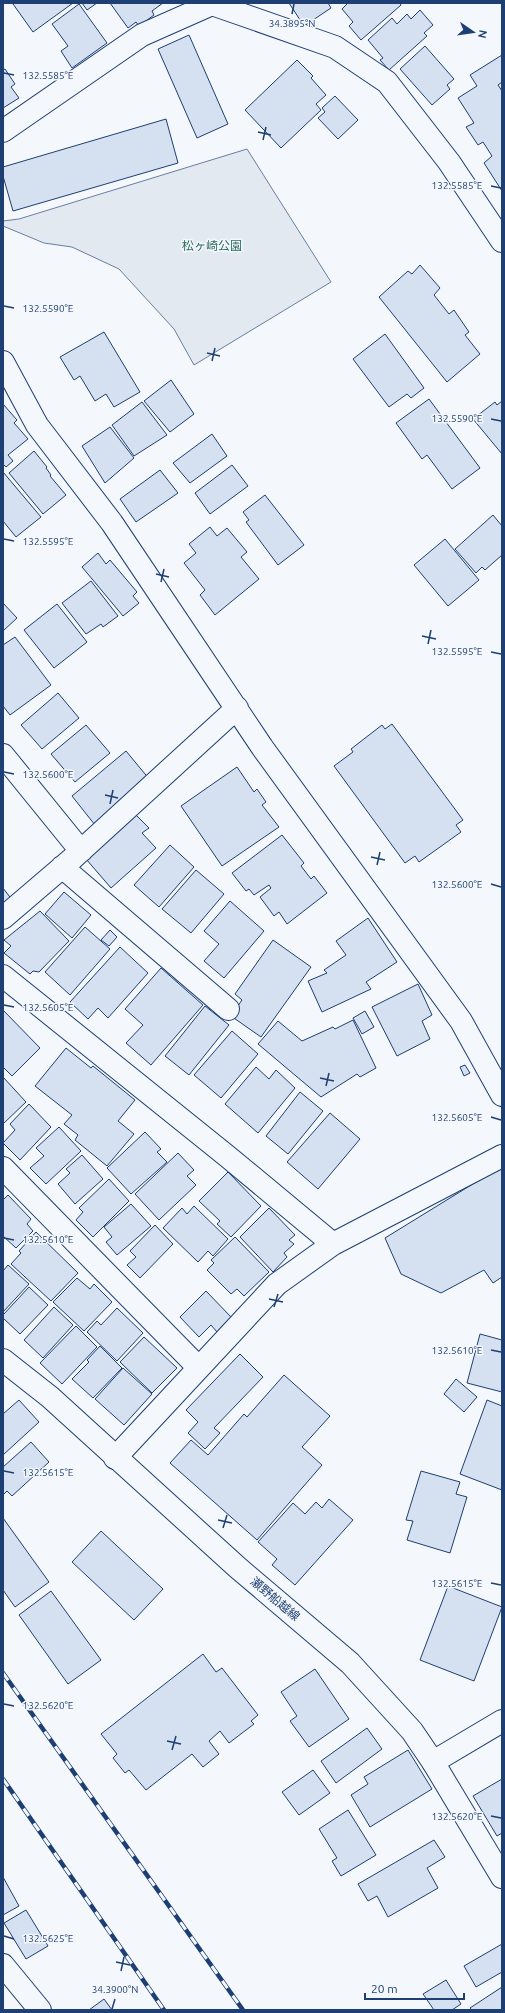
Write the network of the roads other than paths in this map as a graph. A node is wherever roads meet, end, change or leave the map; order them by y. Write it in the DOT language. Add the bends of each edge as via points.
graph roads {
  1 [pos="185,9"];
  2 [pos="3,131"];
  3 [pos="502,241"];
  4 [pos="4,368"];
  5 [pos="237,708"];
  6 [pos="3,755"];
  7 [pos="81,851"];
  8 [pos="62,867"];
  9 [pos="3,918"];
  10 [pos="3,976"];
  11 [pos="228,1009"];
  12 [pos="502,1095"];
  13 [pos="502,1156"];
  14 [pos="3,1168"];
  15 [pos="333,1244"];
  16 [pos="3,1360"];
  17 [pos="199,1368"];
  18 [pos="115,1458"];
  19 [pos="502,1721"];
  20 [pos="433,1762"];
  21 [pos="502,1878"];
  22 [pos="3,1965"];
  23 [pos="40,2010"];
  1 -- 2 [label="street" via="142,35"];
  1 -- 3 [label="street" via="212,4 335,47 387,82 449,162"];
  4 -- 5 [label="street" via="36,425 112,523"];
  5 -- 7 [label="street"];
  5 -- 12 [label="street" via="278,770 461,1021"];
  6 -- 7 [label="street"];
  7 -- 8 [label="street"];
  8 -- 9 [label="street"];
  8 -- 11 [label="street"];
  10 -- 15 [label="street"];
  13 -- 15 [label="street"];
  14 -- 17 [label="street"];
  15 -- 17 [label="street" via="277,1284"];
  16 -- 18 [label="street, 瀬野船越線" via="50,1397"];
  17 -- 18 [label="street"];
  18 -- 20 [label="street, 瀬野船越線" via="350,1663 412,1731"];
  19 -- 20 [label="street"];
  20 -- 21 [label="street, 瀬野船越線"];
  22 -- 23 [label="street"];
}
